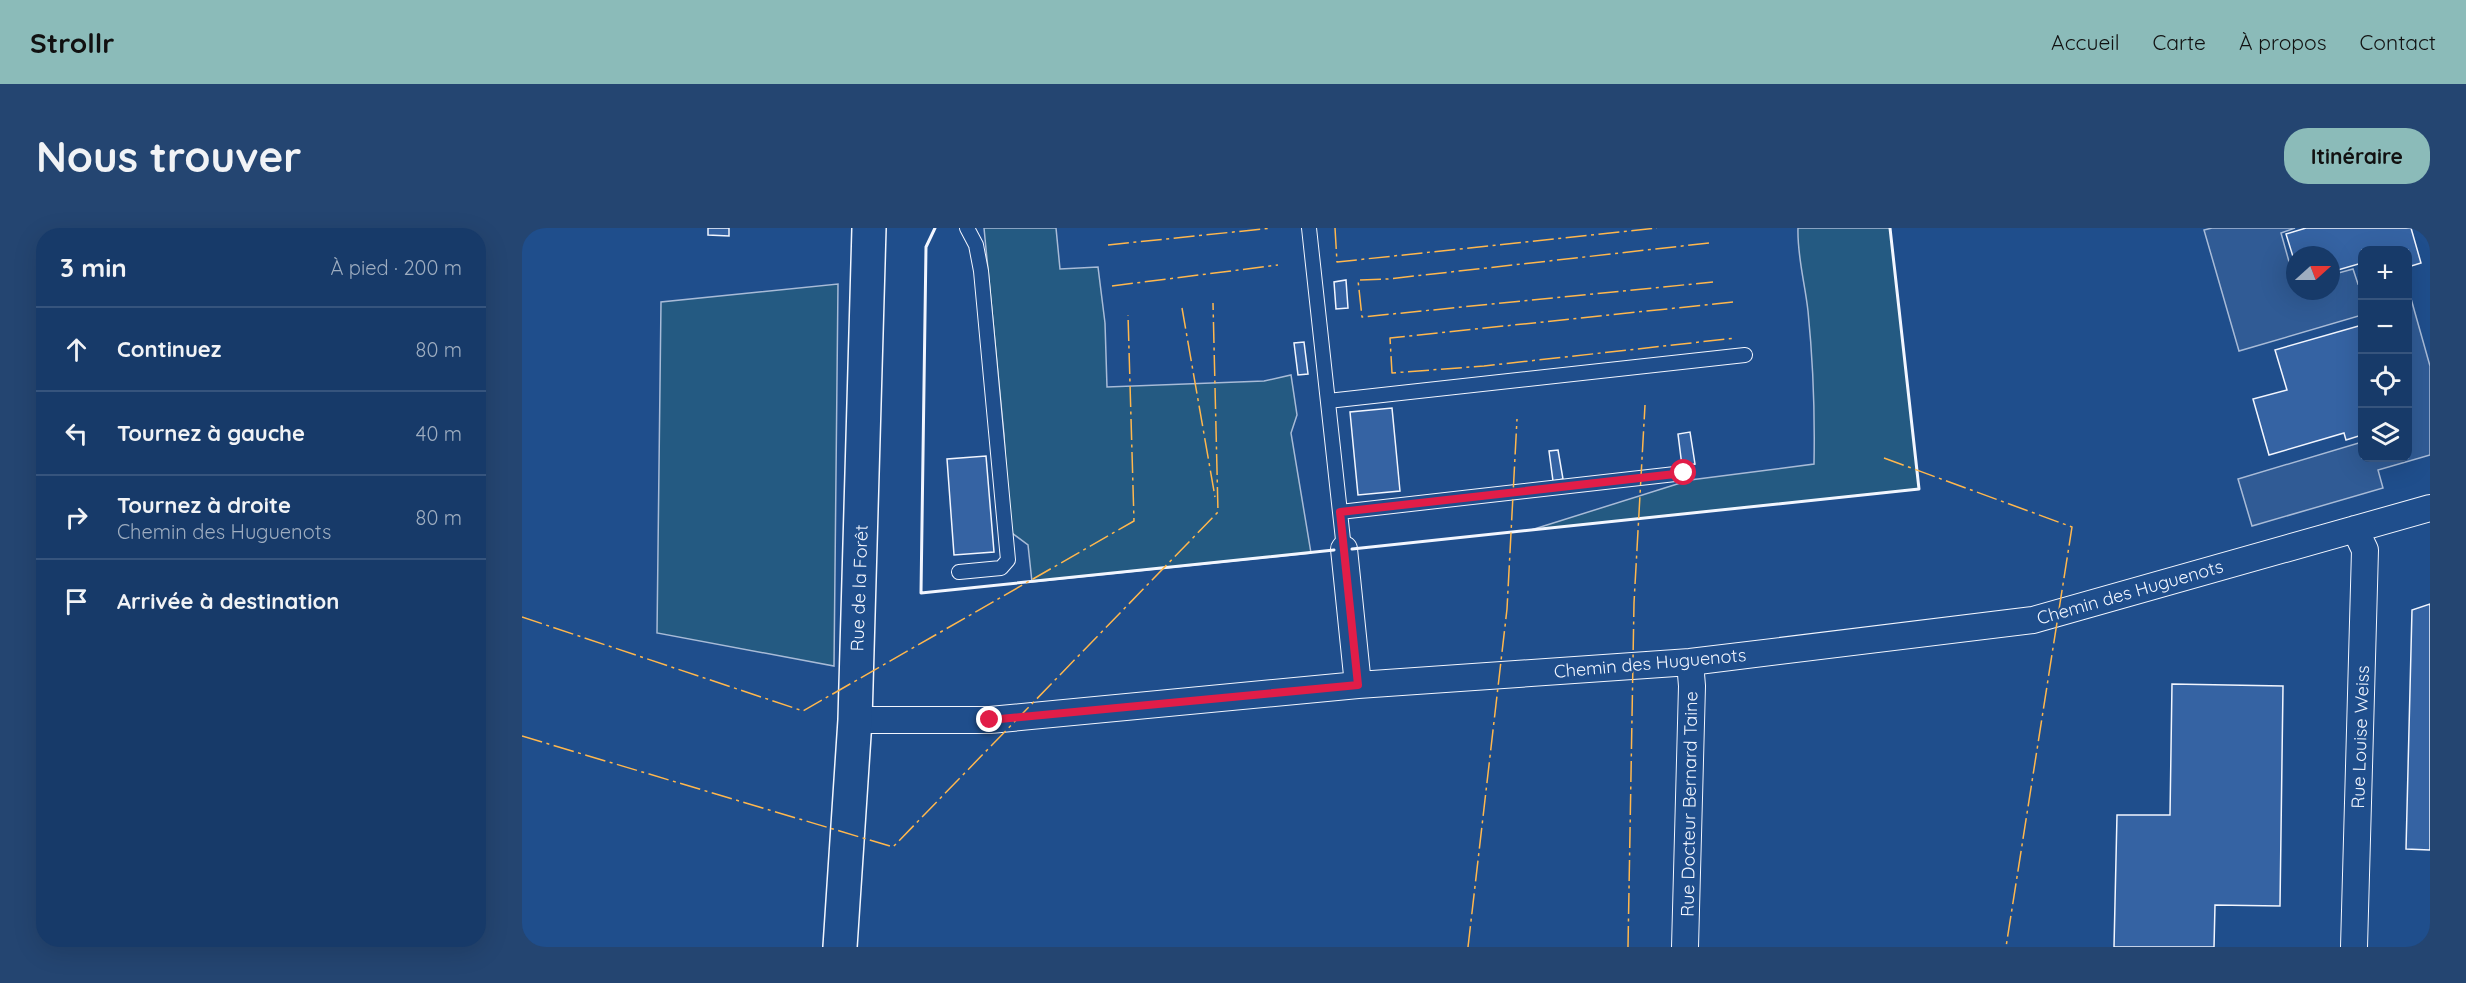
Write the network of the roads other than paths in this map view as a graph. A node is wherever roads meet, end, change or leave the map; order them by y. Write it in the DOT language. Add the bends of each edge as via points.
graph roads {
  1 [pos="869,228"];
  2 [pos="967,228"];
  3 [pos="1309,228"];
  4 [pos="1745,355"];
  5 [pos="1328,401"];
  6 [pos="1684,473"];
  7 [pos="2430,508"];
  8 [pos="1340,512"];
  9 [pos="2355,530"];
  10 [pos="1344,549"];
  11 [pos="959,572"];
  12 [pos="1690,662"];
  13 [pos="1358,685"];
  14 [pos="855,720"];
  15 [pos="840,947"];
  16 [pos="1686,947"];
  17 [pos="2354,947"];
  1 -- 14 [label="street, Rue de la Forêt"];
  2 -- 11 [label="lane" via="981,271 1008,560 1001,568"];
  3 -- 5 [label="lane"];
  4 -- 5 [label="lane"];
  5 -- 8 [label="lane"];
  6 -- 8 [label="lane"];
  7 -- 9 [label="street, Chemin des Huguenots"];
  8 -- 10 [label="lane"];
  9 -- 12 [label="street, Chemin des Huguenots" via="2033,620"];
  9 -- 17 [label="street, Rue Louise Weiss" via="2365,550"];
  10 -- 13 [label="street"];
  12 -- 13 [label="street, Chemin des Huguenots"];
  12 -- 16 [label="street, Rue Docteur Bernard Taine"];
  13 -- 14 [label="street, Chemin des Huguenots" via="990,720"];
  14 -- 15 [label="street, Rue de la Forêt"];
}
